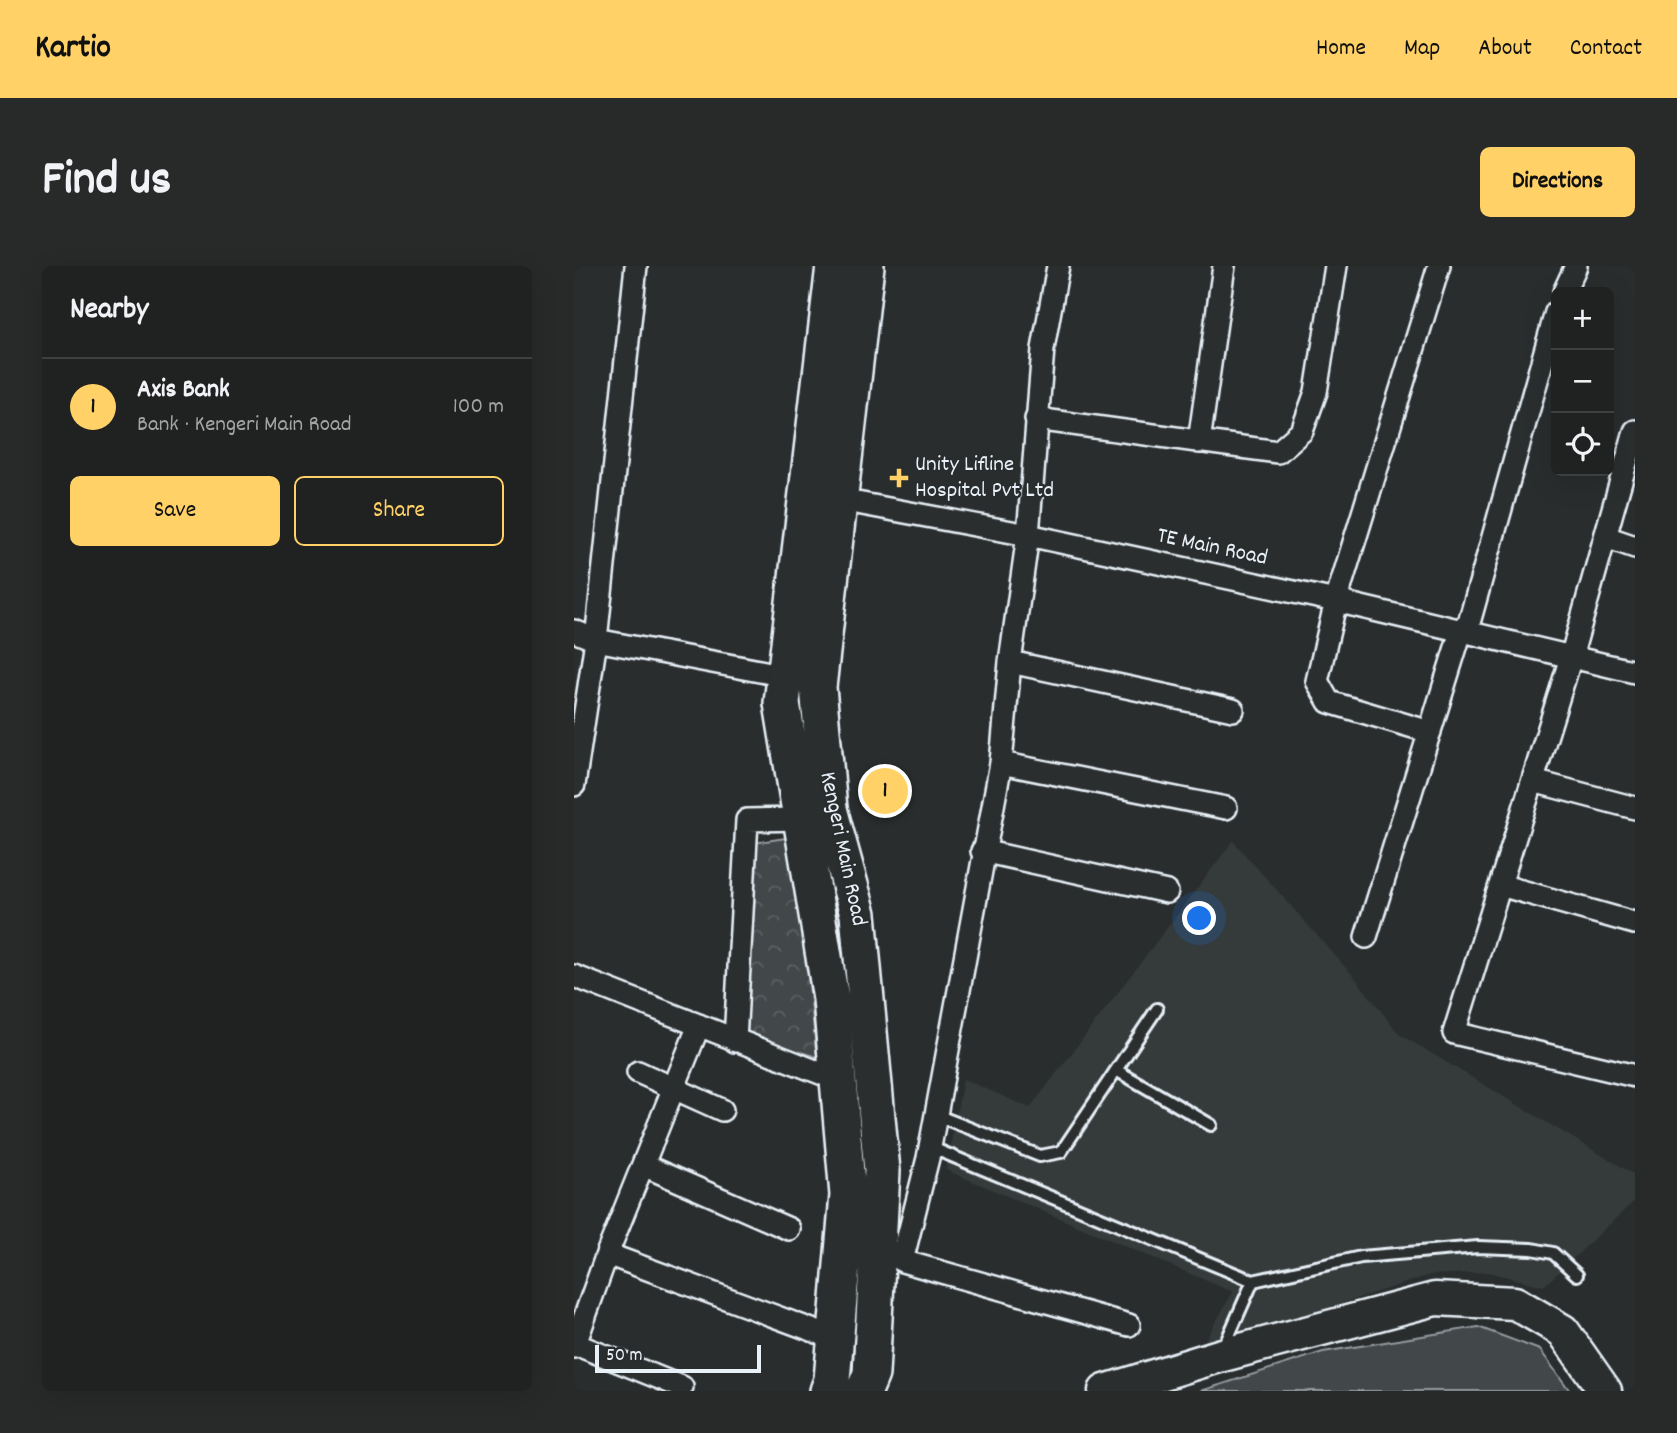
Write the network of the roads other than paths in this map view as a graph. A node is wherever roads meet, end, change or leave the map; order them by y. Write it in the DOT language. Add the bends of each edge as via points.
graph roads {
  1 [pos="636,266"];
  2 [pos="834,266"];
  3 [pos="866,266"];
  4 [pos="1058,266"];
  5 [pos="1224,266"];
  6 [pos="1336,266"];
  7 [pos="1439,266"];
  8 [pos="1569,268"];
  9 [pos="1565,287"];
  10 [pos="1551,329"];
  11 [pos="1036,419"];
  12 [pos="1635,432"];
  13 [pos="1199,442"];
  14 [pos="823,496"];
  15 [pos="1028,535"];
  16 [pos="1606,537"];
  17 [pos="1635,547"];
  18 [pos="1336,601"];
  19 [pos="1465,629"];
  20 [pos="574,631"];
  21 [pos="596,640"];
  22 [pos="1572,654"];
  23 [pos="1010,662"];
  24 [pos="1635,671"];
  25 [pos="786,676"];
  26 [pos="1233,710"];
  27 [pos="1430,732"];
  28 [pos="1001,763"];
  29 [pos="1533,781"];
  30 [pos="574,785"];
  31 [pos="1226,808"];
  32 [pos="1635,808"];
  33 [pos="803,819"];
  34 [pos="982,851"];
  35 [pos="1500,885"];
  36 [pos="1167,892"];
  37 [pos="1634,923"];
  38 [pos="1366,937"];
  39 [pos="574,976"];
  40 [pos="1157,1009"];
  41 [pos="698,1025"];
  42 [pos="735,1041"];
  43 [pos="1116,1070"];
  44 [pos="638,1072"];
  45 [pos="1635,1076"];
  46 [pos="838,1080"];
  47 [pos="674,1088"];
  48 [pos="722,1110"];
  49 [pos="936,1115"];
  50 [pos="1210,1125"];
  51 [pos="930,1147"];
  52 [pos="643,1164"];
  53 [pos="789,1229"];
  54 [pos="607,1254"];
  55 [pos="889,1262"];
  56 [pos="1577,1275"];
  57 [pos="1253,1281"];
  58 [pos="1129,1325"];
  59 [pos="836,1339"];
  60 [pos="575,1345"];
  61 [pos="1219,1356"];
  62 [pos="682,1387"];
  63 [pos="828,1391"];
  64 [pos="864,1391"];
  65 [pos="1105,1391"];
  66 [pos="1605,1391"];
  1 -- 21 [label="street"];
  2 -- 14 [label="main road, Kengeri Main Road"];
  3 -- 14 [label="main road, Kengeri Main Road"];
  4 -- 11 [label="street"];
  5 -- 13 [label="street"];
  6 -- 13 [label="street" via="1316,392 1302,431 1278,452"];
  7 -- 18 [label="street"];
  8 -- 9 [label="street"];
  10 -- 19 [label="street"];
  11 -- 13 [label="street"];
  11 -- 15 [label="street"];
  12 -- 16 [label="street"];
  14 -- 15 [label="street, TE Main Road"];
  14 -- 25 [label="main road, Kengeri Main Road"];
  14 -- 55 [label="main road, Kengeri Main Road" via="818,687 829,809 858,914"];
  15 -- 18 [label="street, TE Main Road"];
  15 -- 23 [label="street"];
  16 -- 17 [label="street"];
  16 -- 22 [label="street"];
  18 -- 19 [label="street, TE Main Road"];
  18 -- 27 [label="street" via="1317,681 1323,695 1329,702"];
  19 -- 22 [label="street, TE Main Road"];
  19 -- 27 [label="street"];
  20 -- 21 [label="street"];
  21 -- 25 [label="street"];
  21 -- 30 [label="street"];
  22 -- 24 [label="street, TE Main Road"];
  22 -- 29 [label="street"];
  23 -- 26 [label="street"];
  23 -- 28 [label="street"];
  25 -- 33 [label="main road, Kengeri Main Road" via="782,703"];
  27 -- 38 [label="street"];
  28 -- 31 [label="street"];
  28 -- 34 [label="street"];
  29 -- 32 [label="street"];
  29 -- 35 [label="street"];
  33 -- 42 [label="street" via="747,820"];
  33 -- 46 [label="main road, Kengeri Main Road" via="831,999"];
  34 -- 36 [label="street"];
  34 -- 49 [label="street"];
  35 -- 37 [label="street"];
  35 -- 45 [label="street" via="1454,1033"];
  39 -- 41 [label="street"];
  40 -- 43 [label="lane"];
  41 -- 42 [label="street"];
  41 -- 47 [label="street"];
  42 -- 46 [label="street"];
  43 -- 49 [label="lane" via="1061,1153 1052,1156 1040,1156"];
  43 -- 50 [label="lane"];
  44 -- 47 [label="street"];
  46 -- 59 [label="main road, Kengeri Main Road" via="848,1195"];
  47 -- 48 [label="street"];
  47 -- 52 [label="street"];
  49 -- 51 [label="street"];
  51 -- 55 [label="street"];
  51 -- 57 [label="lane"];
  52 -- 53 [label="street"];
  52 -- 54 [label="street"];
  54 -- 59 [label="street"];
  54 -- 60 [label="street"];
  55 -- 58 [label="street"];
  55 -- 64 [label="main road, Kengeri Main Road"];
  56 -- 57 [label="lane" via="1553,1253 1478,1247 1361,1257"];
  57 -- 61 [label="lane"];
  59 -- 63 [label="main road, Kengeri Main Road"];
  60 -- 62 [label="street"];
  61 -- 65 [label="street"];
  61 -- 66 [label="street" via="1435,1299 1515,1303 1563,1331"];
}
